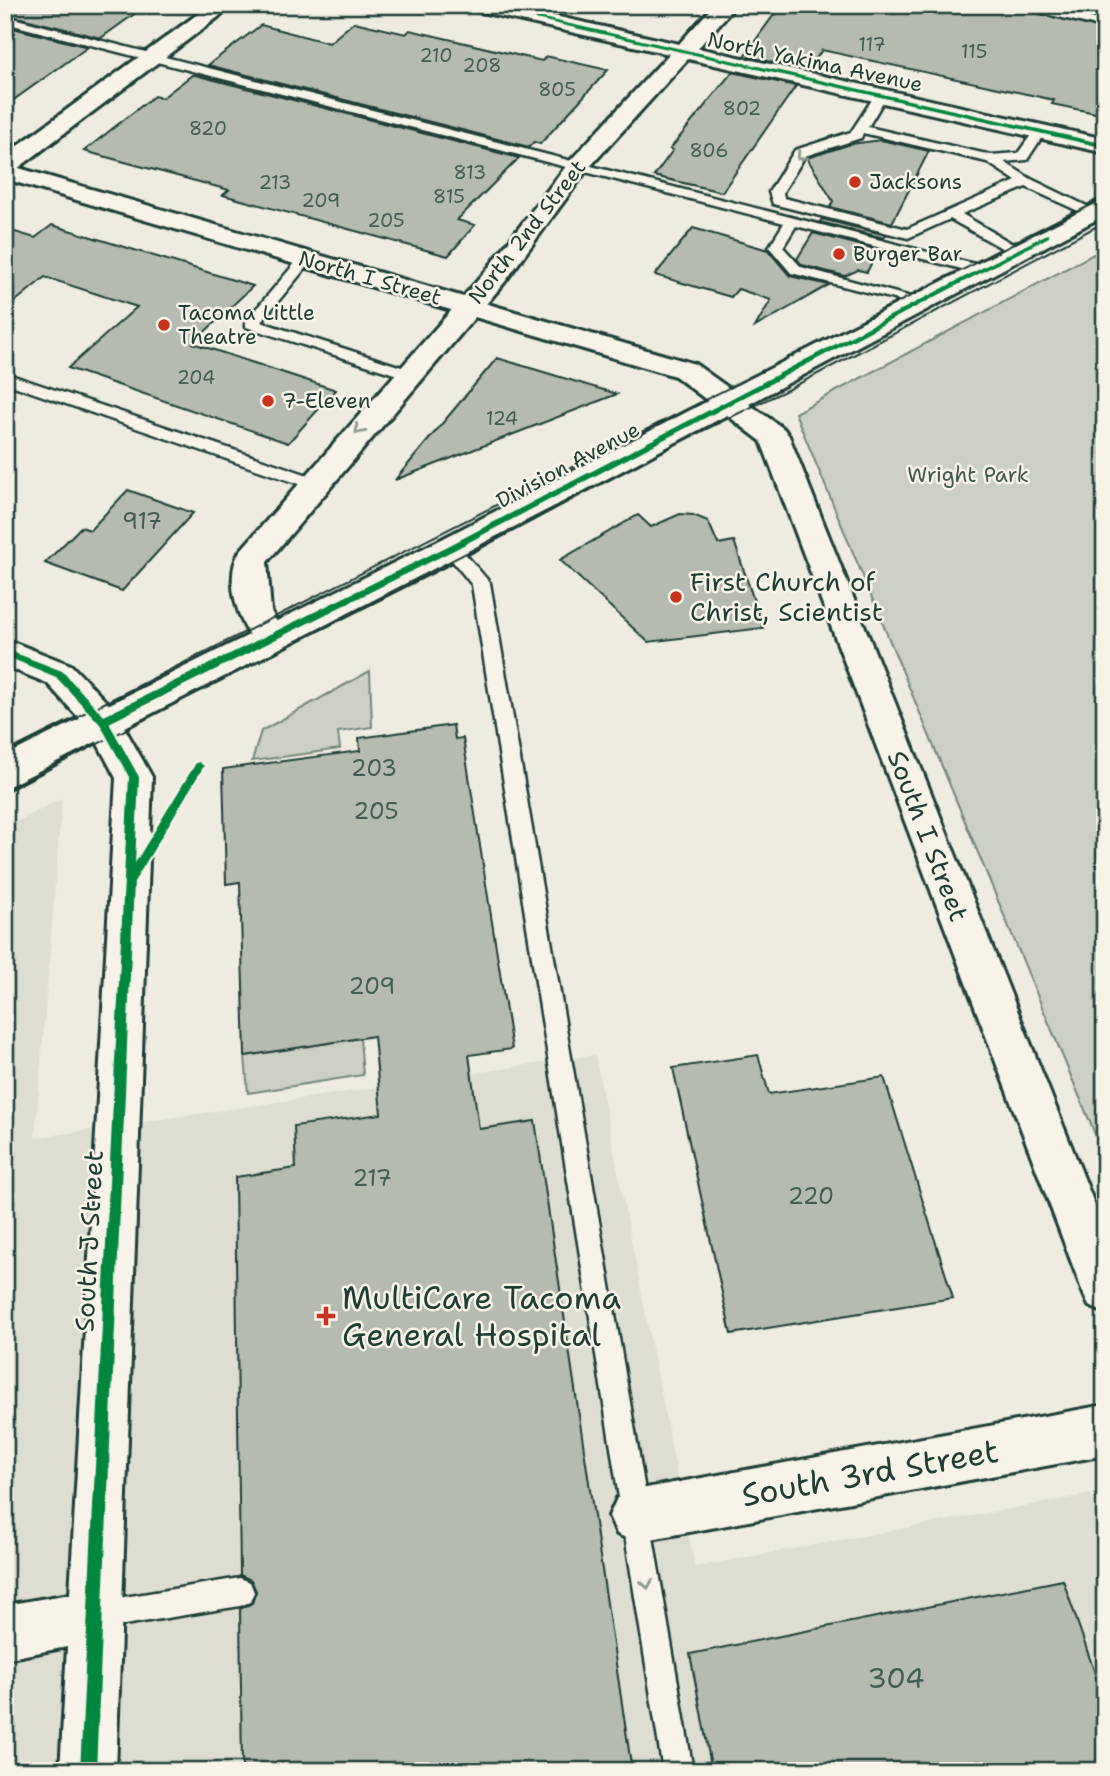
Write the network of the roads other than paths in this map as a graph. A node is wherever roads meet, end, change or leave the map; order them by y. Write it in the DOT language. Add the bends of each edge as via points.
graph roads {
  1 [pos="224,5"];
  2 [pos="477,5"];
  3 [pos="726,5"];
  4 [pos="1013,5"];
  5 [pos="5,19"];
  6 [pos="1105,25"];
  7 [pos="681,52"];
  8 [pos="154,57"];
  9 [pos="881,96"];
  10 [pos="861,129"];
  11 [pos="1040,131"];
  12 [pos="1105,146"];
  13 [pos="991,159"];
  14 [pos="578,166"];
  15 [pos="5,169"];
  16 [pos="1026,182"];
  17 [pos="1098,209"];
  18 [pos="951,214"];
  19 [pos="792,221"];
  20 [pos="1017,252"];
  21 [pos="306,259"];
  22 [pos="981,270"];
  23 [pos="922,302"];
  24 [pos="470,306"];
  25 [pos="408,374"];
  26 [pos="5,378"];
  27 [pos="727,401"];
  28 [pos="314,483"];
  29 [pos="451,548"];
  30 [pos="268,638"];
  31 [pos="5,652"];
  32 [pos="103,721"];
  33 [pos="5,773"];
  34 [pos="1105,1290"];
  35 [pos="1105,1430"];
  36 [pos="635,1516"];
  37 [pos="240,1592"];
  38 [pos="94,1616"];
  39 [pos="5,1632"];
  40 [pos="88,1771"];
  41 [pos="678,1771"];
  1 -- 8 [label="street"];
  2 -- 7 [label="street, North Yakima Avenue"];
  3 -- 7 [label="street, North 2nd Street"];
  4 -- 6 [label="lane"];
  5 -- 8 [label="lane"];
  7 -- 9 [label="street, North Yakima Avenue"];
  7 -- 14 [label="street, North 2nd Street"];
  8 -- 14 [label="lane"];
  8 -- 15 [label="street"];
  9 -- 10 [label="lane"];
  9 -- 11 [label="street, North Yakima Avenue"];
  10 -- 13 [label="lane"];
  10 -- 18 [label="lane, one-way" via="856,135 800,153 776,192 778,201 908,234"];
  11 -- 12 [label="street, North Yakima Avenue"];
  11 -- 13 [label="lane" via="1022,157"];
  13 -- 16 [label="lane"];
  14 -- 19 [label="lane"];
  14 -- 24 [label="street, North 2nd Street"];
  15 -- 21 [label="street, North I Street"];
  16 -- 17 [label="lane"];
  16 -- 18 [label="lane"];
  17 -- 20 [label="street, Division Avenue"];
  18 -- 20 [label="lane"];
  19 -- 22 [label="lane"];
  19 -- 23 [label="lane" via="776,247 796,270"];
  20 -- 22 [label="street, Division Avenue"];
  21 -- 24 [label="street, North I Street"];
  21 -- 25 [label="lane" via="251,324"];
  22 -- 23 [label="street, Division Avenue"];
  23 -- 27 [label="street, Division Avenue"];
  24 -- 25 [label="street, North 2nd Street"];
  24 -- 27 [label="street, North I Street" via="685,370"];
  25 -- 28 [label="street, North 2nd Street, one-way"];
  26 -- 28 [label="lane"];
  27 -- 29 [label="street, Division Avenue"];
  27 -- 34 [label="street, South I Street" via="774,436"];
  28 -- 30 [label="street, North 2nd Street" via="251,559 249,591 258,625"];
  29 -- 30 [label="street, Division Avenue"];
  29 -- 36 [label="lane" via="481,583"];
  30 -- 32 [label="street, Division Avenue"];
  31 -- 32 [label="street, South J Street" via="59,674"];
  32 -- 33 [label="street, Division Avenue"];
  32 -- 38 [label="street, South J Street" via="134,777"];
  35 -- 36 [label="street, South 3rd Street"];
  36 -- 41 [label="lane, one-way"];
  37 -- 38 [label="lane"];
  38 -- 39 [label="street"];
  38 -- 40 [label="street, South J Street"];
}
